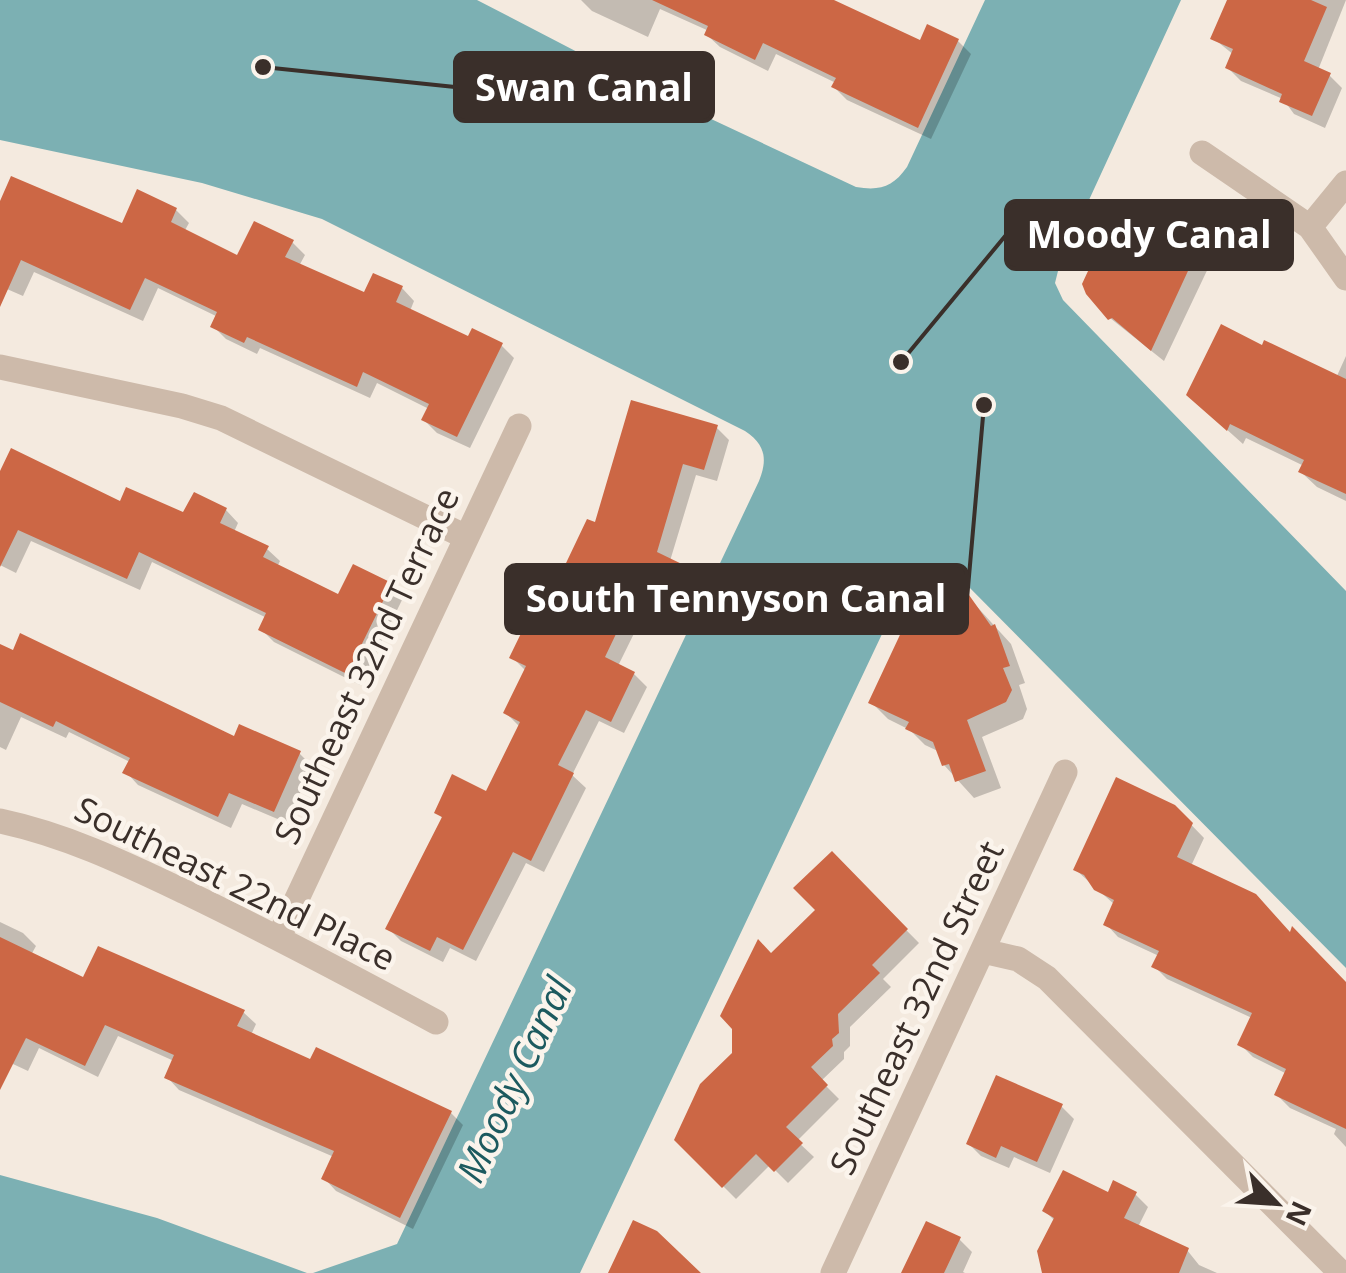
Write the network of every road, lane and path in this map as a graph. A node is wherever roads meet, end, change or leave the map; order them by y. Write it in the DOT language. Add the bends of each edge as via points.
graph roads {
  1 [pos="1202,154"];
  2 [pos="1346,183"];
  3 [pos="1310,228"];
  4 [pos="1346,278"];
  5 [pos="0,367"];
  6 [pos="519,426"];
  7 [pos="466,537"];
  8 [pos="1065,772"];
  9 [pos="0,821"];
  10 [pos="279,937"];
  11 [pos="983,951"];
  12 [pos="436,1022"];
  13 [pos="832,1273"];
  14 [pos="1341,1273"];
  1 -- 3 [label="street"];
  2 -- 3 [label="street"];
  3 -- 4 [label="street"];
  5 -- 7 [label="street" via="221,418"];
  6 -- 7 [label="street, Southeast 32nd Terrace"];
  7 -- 10 [label="street, Southeast 32nd Terrace"];
  8 -- 11 [label="street, Southeast 32nd Street"];
  9 -- 10 [label="street, Southeast 22nd Place" via="102,853"];
  10 -- 12 [label="street, Southeast 22nd Place"];
  11 -- 13 [label="street, Southeast 32nd Street"];
  11 -- 14 [label="street" via="1018,959 1048,978"];
}
